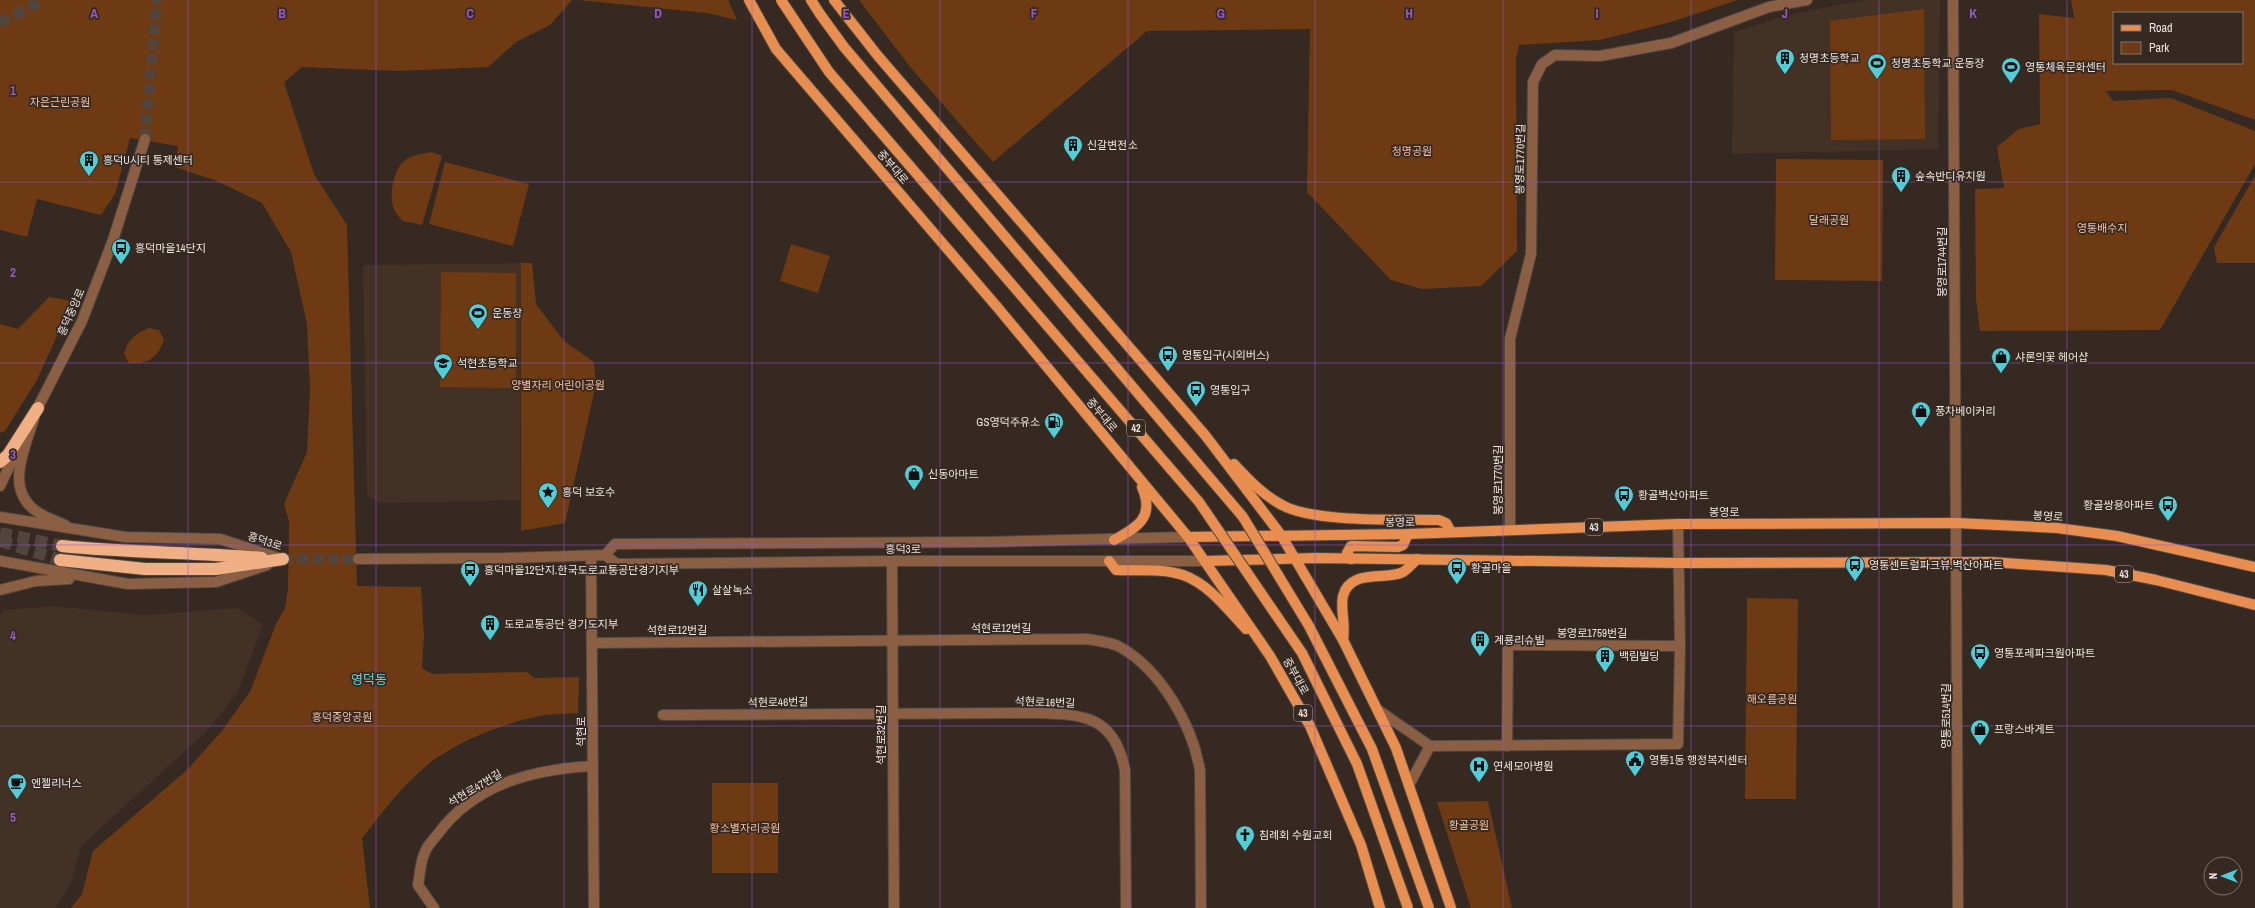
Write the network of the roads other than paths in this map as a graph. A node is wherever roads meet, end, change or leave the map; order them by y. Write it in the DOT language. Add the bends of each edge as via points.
graph roads {
  1 [pos="749,0"];
  2 [pos="782,0"];
  3 [pos="810,0"];
  4 [pos="834,0"];
  5 [pos="1807,0"];
  6 [pos="1953,0"];
  7 [pos="145,139"];
  8 [pos="38,408"];
  9 [pos="1205,435"];
  10 [pos="0,462"];
  11 [pos="1138,478"];
  12 [pos="0,486"];
  13 [pos="0,517"];
  14 [pos="1956,523"];
  15 [pos="1678,524"];
  16 [pos="1510,530"];
  17 [pos="77,531"];
  18 [pos="1451,532"];
  19 [pos="1408,534"];
  20 [pos="1281,535"];
  21 [pos="1188,537"];
  22 [pos="1114,540"];
  23 [pos="62,546"];
  24 [pos="605,555"];
  25 [pos="591,556"];
  26 [pos="358,559"];
  27 [pos="1296,559"];
  28 [pos="1351,559"];
  29 [pos="60,560"];
  30 [pos="284,560"];
  31 [pos="1417,560"];
  32 [pos="0,561"];
  33 [pos="892,561"];
  34 [pos="1109,561"];
  35 [pos="1205,561"];
  36 [pos="1957,561"];
  37 [pos="1679,563"];
  38 [pos="2255,567"];
  39 [pos="103,580"];
  40 [pos="0,590"];
  41 [pos="2255,605"];
  42 [pos="892,640"];
  43 [pos="1343,640"];
  44 [pos="592,643"];
  45 [pos="1680,646"];
  46 [pos="1268,652"];
  47 [pos="1378,710"];
  48 [pos="892,714"];
  49 [pos="663,715"];
  50 [pos="1430,746"];
  51 [pos="1507,746"];
  52 [pos="593,766"];
  53 [pos="1409,785"];
  54 [pos="434,908"];
  55 [pos="594,908"];
  56 [pos="894,908"];
  57 [pos="1126,908"];
  58 [pos="1200,908"];
  59 [pos="1380,908"];
  60 [pos="1408,908"];
  61 [pos="1429,908"];
  62 [pos="1451,908"];
  63 [pos="1958,908"];
  1 -- 11 [label="main road, 중부대로" via="776,49 998,308"];
  2 -- 60 [label="main road, 42, bridge" via="829,72 1199,502 1302,653 1357,764"];
  3 -- 61 [label="main road, 42, bridge" via="844,47 1243,517 1309,626 1372,749"];
  4 -- 9 [label="main road" via="883,62"];
  5 -- 16 [label="street, 봉영로1770번길" via="1768,7 1670,43 1600,56 1555,55 1542,64 1533,82 1531,254 1510,339"];
  6 -- 14 [label="street, 봉영로1744번길"];
  7 -- 8 [label="street, 흥덕중앙로" via="113,240 82,321"];
  8 -- 10 [label="highway" via="8,455"];
  8 -- 12 [label="street, 흥덕중앙로"];
  8 -- 17 [label="street" via="18,472 21,490 39,513"];
  9 -- 18 [label="main road" via="1262,492 1284,506 1321,516 1439,520 1446,523"];
  9 -- 20 [label="main road"];
  11 -- 21 [label="main road, 중부대로"];
  11 -- 22 [label="main road" via="1146,497 1147,511 1134,529"];
  13 -- 17 [label="street, 흥덕3로"];
  14 -- 15 [label="main road, 봉영로 / 43"];
  14 -- 36 [label="street, 영통로514번길"];
  14 -- 38 [label="main road, 봉영로 / 43" via="2057,528 2117,536"];
  15 -- 16 [label="main road, 봉영로 / 43"];
  15 -- 37 [label="street"];
  16 -- 18 [label="main road, 봉영로 / 43"];
  17 -- 30 [label="street, 흥덕3로" via="126,537 220,539"];
  18 -- 19 [label="main road, 봉영로 / 43"];
  19 -- 20 [label="main road, 봉영로 / 43"];
  19 -- 28 [label="main road" via="1403,545 1398,547 1351,546 1347,553"];
  20 -- 21 [label="main road, 봉영로 / 43"];
  20 -- 27 [label="main road"];
  21 -- 22 [label="street, 흥덕3로"];
  21 -- 35 [label="main road, 중부대로 / 43"];
  22 -- 24 [label="street, 흥덕3로" via="615,544"];
  23 -- 30 [label="highway" via="118,552 211,553"];
  24 -- 25 [label="street"];
  24 -- 33 [label="street, 흥덕3로" via="617,564"];
  25 -- 26 [label="street"];
  25 -- 44 [label="street, 석현로"];
  27 -- 28 [label="main road, 43"];
  27 -- 35 [label="main road, 43"];
  27 -- 43 [label="main road"];
  28 -- 31 [label="main road, 43"];
  29 -- 30 [label="highway" via="145,569 216,569"];
  30 -- 39 [label="street, 흥덕3로" via="216,582 128,584"];
  31 -- 37 [label="main road, 43"];
  31 -- 43 [label="main road" via="1402,572 1360,579 1347,588 1343,596 1346,627"];
  32 -- 39 [label="street, 흥덕3로"];
  33 -- 34 [label="street, 흥덕3로"];
  33 -- 42 [label="street, 석현로32번길"];
  34 -- 35 [label="street, 흥덕3로"];
  34 -- 46 [label="main road" via="1116,570 1183,575 1201,585"];
  35 -- 46 [label="main road, 중부대로 / 43"];
  36 -- 37 [label="main road, 43"];
  36 -- 41 [label="main road, 43" via="2106,570"];
  36 -- 63 [label="street, 영통로514번길"];
  37 -- 45 [label="street"];
  39 -- 40 [label="street" via="36,581"];
  42 -- 44 [label="street, 석현로12번길"];
  42 -- 48 [label="street, 석현로32번길"];
  42 -- 58 [label="street, 석현로12번길" via="1087,639 1120,647 1130,654 1157,678 1176,705 1197,753 1200,771"];
  43 -- 47 [label="main road"];
  44 -- 52 [label="street, 석현로"];
  45 -- 51 [label="street" via="1678,744"];
  45 -- 51 [label="street, 봉영로1759번길" via="1508,645"];
  46 -- 59 [label="main road, 중부대로 / 43" via="1310,726 1361,845"];
  47 -- 50 [label="street"];
  47 -- 53 [label="main road" via="1396,748"];
  48 -- 49 [label="street, 석현로46번길"];
  48 -- 56 [label="street, 석현로32번길"];
  48 -- 57 [label="street, 석현로16번길" via="1072,714 1086,716 1097,723 1112,737 1122,754"];
  50 -- 51 [label="street"];
  50 -- 53 [label="street"];
  52 -- 54 [label="street, 석현로47번길" via="558,768 507,781 450,817 424,853 418,885"];
  52 -- 55 [label="street, 석현로"];
  53 -- 62 [label="main road"];
}
